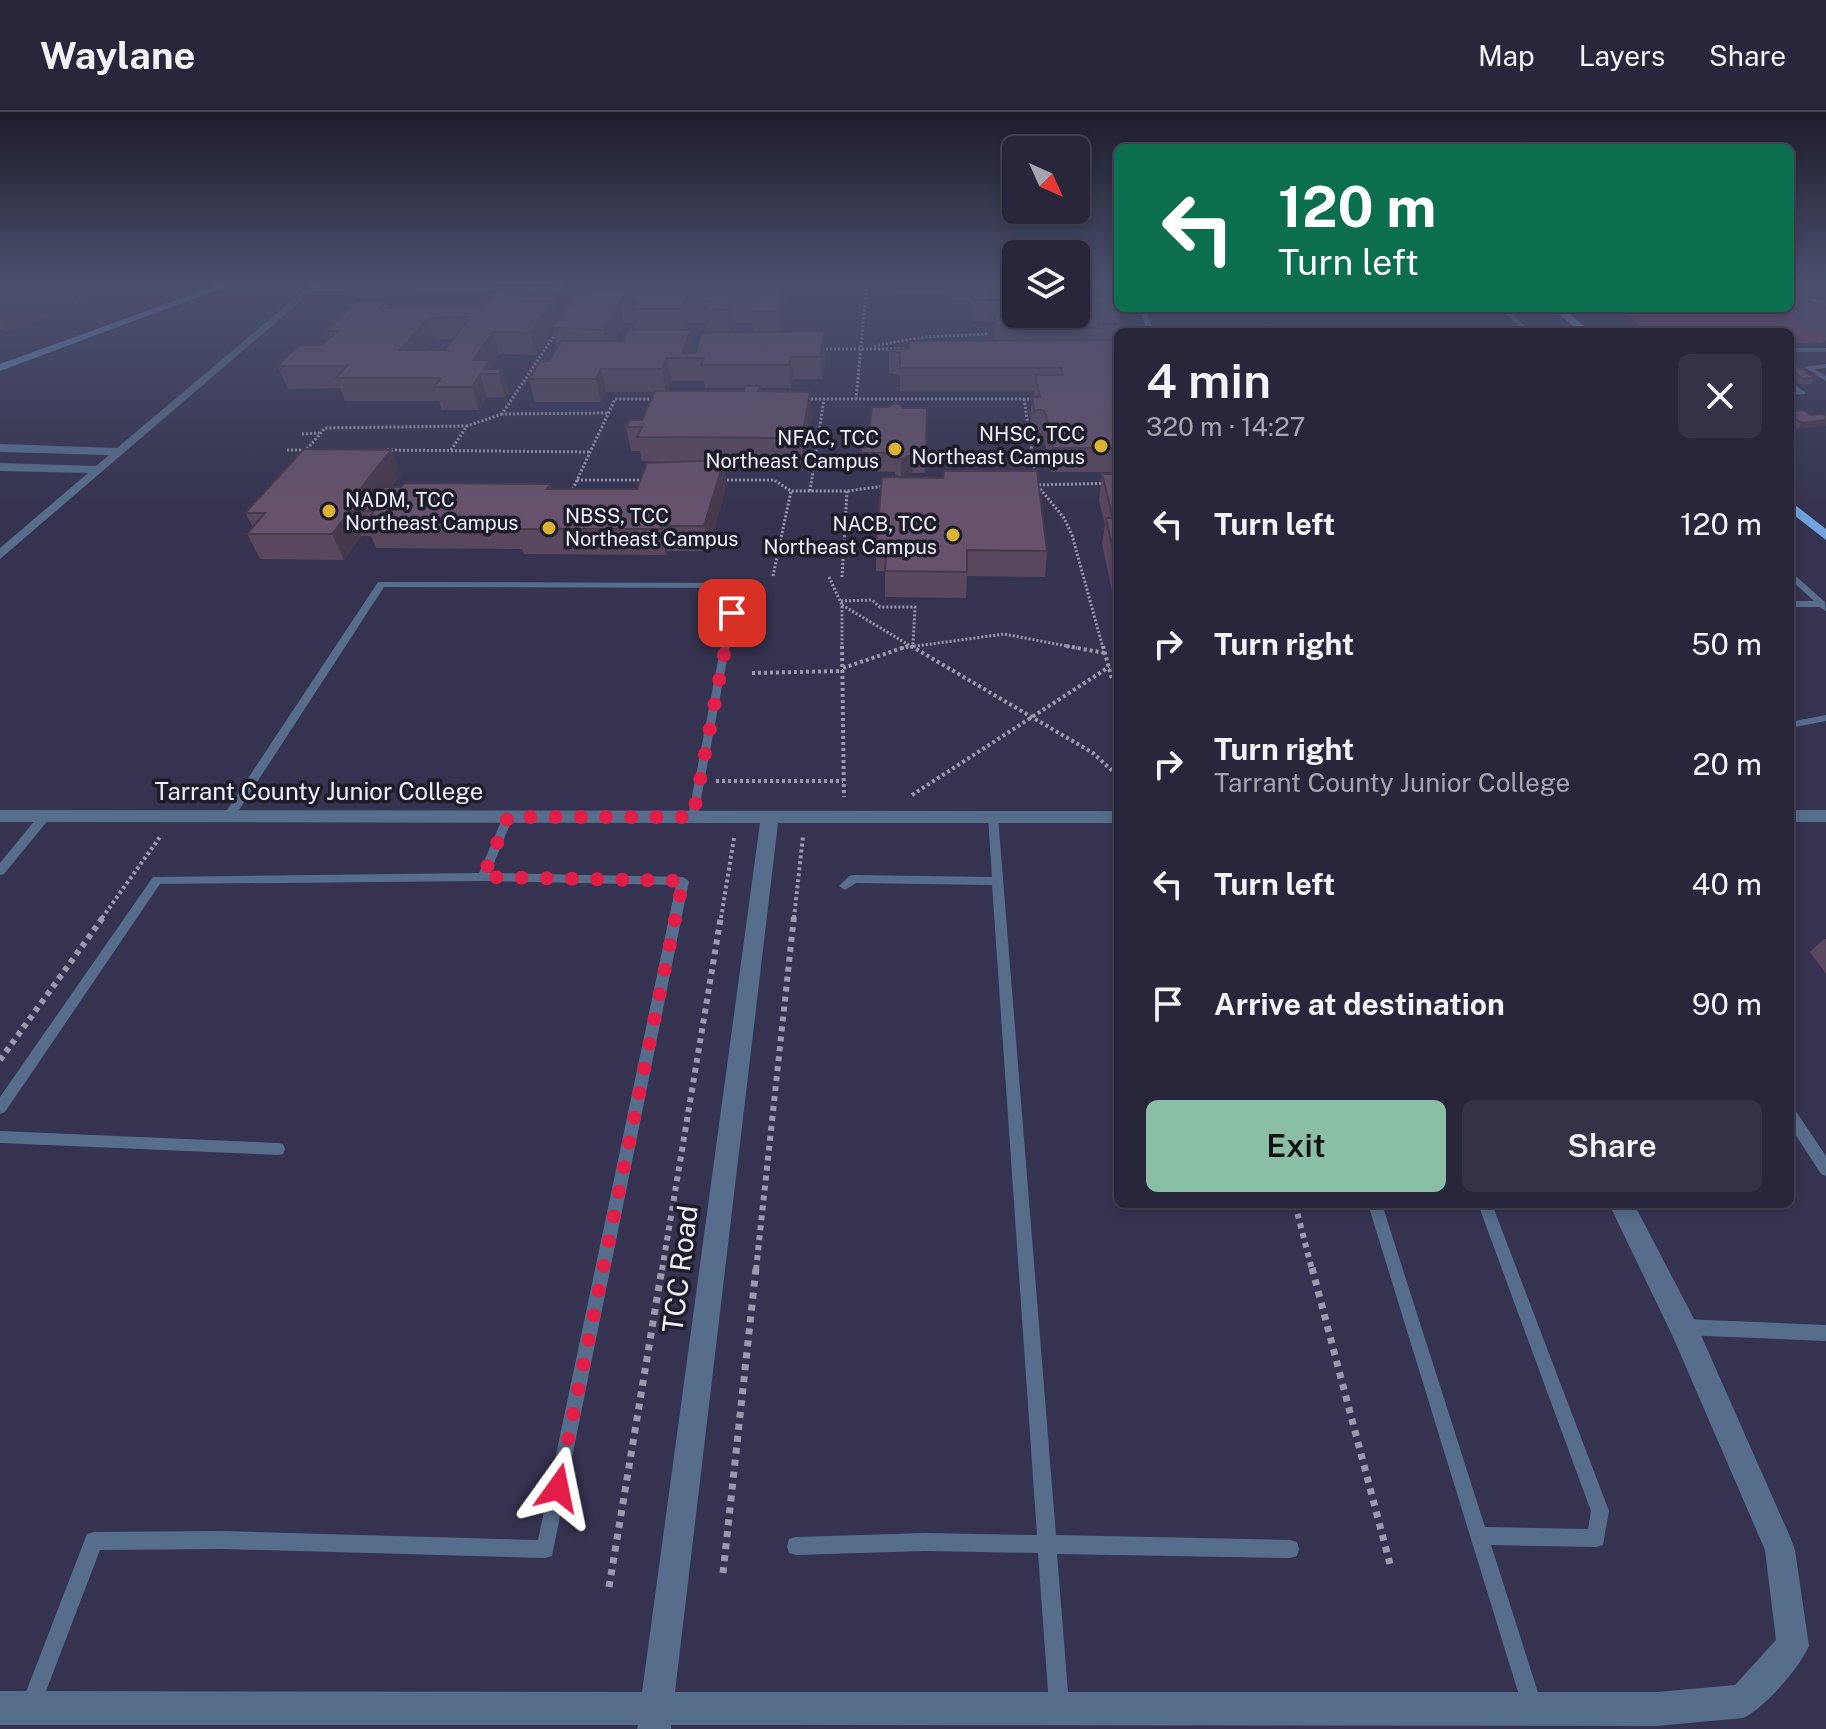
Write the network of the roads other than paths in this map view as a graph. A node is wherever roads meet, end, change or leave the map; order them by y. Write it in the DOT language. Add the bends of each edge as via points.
graph roads {
  1 [pos="29,357"];
  2 [pos="228,357"];
  3 [pos="1826,366"];
  4 [pos="0,368"];
  5 [pos="1826,379"];
  6 [pos="0,448"];
  7 [pos="120,452"];
  8 [pos="0,467"];
  9 [pos="100,470"];
  10 [pos="1794,508"];
  11 [pos="1826,536"];
  12 [pos="0,555"];
  13 [pos="1794,578"];
  14 [pos="1794,604"];
  15 [pos="1824,606"];
  16 [pos="1826,718"];
  17 [pos="1794,724"];
  18 [pos="1794,813"];
  19 [pos="0,816"];
  20 [pos="45,816"];
  21 [pos="229,816"];
  22 [pos="1826,816"];
  23 [pos="508,817"];
  24 [pos="693,817"];
  25 [pos="770,817"];
  26 [pos="993,817"];
  27 [pos="1114,817"];
  28 [pos="0,871"];
  29 [pos="483,877"];
  30 [pos="998,881"];
  31 [pos="845,886"];
  32 [pos="0,1108"];
  33 [pos="1794,1120"];
  34 [pos="0,1137"];
  35 [pos="278,1149"];
  36 [pos="1826,1169"];
  37 [pos="1376,1208"];
  38 [pos="1486,1208"];
  39 [pos="1623,1208"];
  40 [pos="1683,1327"];
  41 [pos="1826,1333"];
  42 [pos="1479,1536"];
  43 [pos="1047,1544"];
  44 [pos="796,1546"];
  45 [pos="1290,1549"];
  46 [pos="15,1708"];
  47 [pos="1059,1709"];
  48 [pos="1534,1709"];
  49 [pos="655,1718"];
  1 -- 4 [label="main road"];
  2 -- 7 [label="street"];
  3 -- 5 [label="lane" via="1807,367"];
  6 -- 7 [label="street"];
  7 -- 9 [label="street"];
  8 -- 9 [label="street"];
  9 -- 12 [label="street"];
  10 -- 11 [label="main road"];
  13 -- 15 [label="lane"];
  14 -- 15 [label="lane"];
  16 -- 17 [label="lane"];
  18 -- 22 [label="street"];
  19 -- 20 [label="street, Tarrant County Junior College"];
  20 -- 21 [label="street, Tarrant County Junior College"];
  20 -- 28 [label="lane"];
  21 -- 23 [label="street, Tarrant County Junior College"];
  21 -- 24 [label="lane" via="381,584 737,585"];
  23 -- 24 [label="street, Tarrant County Junior College"];
  23 -- 29 [label="lane"];
  24 -- 25 [label="street, Tarrant County Junior College"];
  25 -- 26 [label="street, Tarrant County Junior College"];
  25 -- 49 [label="street, TCC Road"];
  26 -- 27 [label="street, Tarrant County Junior College"];
  26 -- 30 [label="lane"];
  29 -- 32 [label="lane" via="157,880"];
  29 -- 46 [label="lane" via="683,881 545,1549 94,1541"];
  30 -- 31 [label="lane" via="853,879"];
  30 -- 43 [label="lane"];
  33 -- 36 [label="lane"];
  34 -- 35 [label="lane"];
  37 -- 42 [label="lane"];
  38 -- 42 [label="lane" via="1600,1511 1596,1538"];
  39 -- 40 [label="street"];
  40 -- 41 [label="lane"];
  40 -- 48 [label="street" via="1780,1550 1793,1646 1743,1701 1657,1709"];
  42 -- 48 [label="lane"];
  43 -- 44 [label="lane"];
  43 -- 45 [label="lane"];
  43 -- 47 [label="lane"];
  46 -- 49 [label="street"];
  47 -- 48 [label="street"];
  47 -- 49 [label="street"];
}
